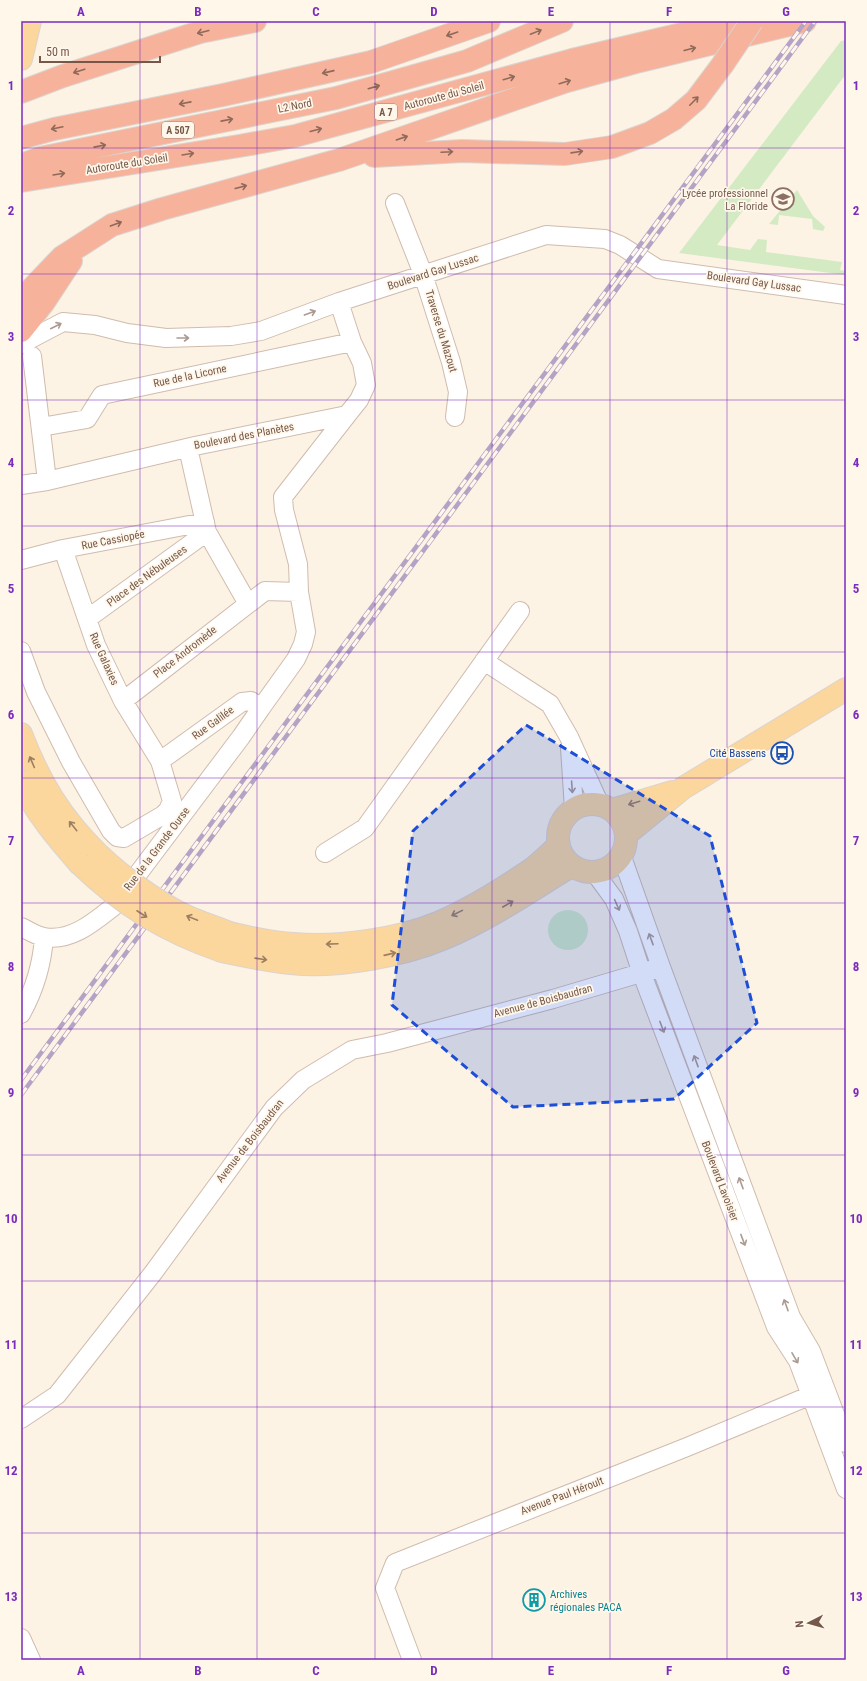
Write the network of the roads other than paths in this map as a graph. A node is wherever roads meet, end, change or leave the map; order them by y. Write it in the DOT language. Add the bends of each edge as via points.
graph roads {
  1 [pos="30,21"];
  2 [pos="255,21"];
  3 [pos="489,21"];
  4 [pos="746,21"];
  5 [pos="752,21"];
  6 [pos="805,21"];
  7 [pos="560,22"];
  8 [pos="21,58"];
  9 [pos="21,92"];
  10 [pos="21,138"];
  11 [pos="339,160"];
  12 [pos="21,164"];
  13 [pos="21,181"];
  14 [pos="395,203"];
  15 [pos="83,244"];
  16 [pos="423,274"];
  17 [pos="846,295"];
  18 [pos="21,300"];
  19 [pos="339,302"];
  20 [pos="21,331"];
  21 [pos="352,342"];
  22 [pos="26,350"];
  23 [pos="347,415"];
  24 [pos="455,416"];
  25 [pos="41,427"];
  26 [pos="188,448"];
  27 [pos="47,481"];
  28 [pos="21,485"];
  29 [pos="206,527"];
  30 [pos="63,549"];
  31 [pos="21,560"];
  32 [pos="299,592"];
  33 [pos="248,604"];
  34 [pos="520,611"];
  35 [pos="87,619"];
  36 [pos="21,651"];
  37 [pos="484,660"];
  38 [pos="846,689"];
  39 [pos="123,700"];
  40 [pos="261,708"];
  41 [pos="21,734"];
  42 [pos="569,737"];
  43 [pos="160,761"];
  44 [pos="683,788"];
  45 [pos="30,794"];
  46 [pos="606,807"];
  47 [pos="574,809"];
  48 [pos="627,834"];
  49 [pos="559,845"];
  50 [pos="325,853"];
  51 [pos="622,857"];
  52 [pos="571,866"];
  53 [pos="595,873"];
  54 [pos="21,927"];
  55 [pos="44,937"];
  56 [pos="225,942"];
  57 [pos="661,967"];
  58 [pos="642,974"];
  59 [pos="21,1014"];
  60 [pos="818,1393"];
  61 [pos="21,1419"];
  62 [pos="846,1443"];
  63 [pos="846,1489"];
  64 [pos="21,1638"];
  65 [pos="31,1660"];
  66 [pos="412,1660"];
  1 -- 8 [label="main road"];
  2 -- 9 [label="highway, one-way" via="200,32"];
  3 -- 10 [label="highway, A 507, one-way" via="371,62"];
  13 -- 4 [label="highway, Autoroute du Soleil / A 7, one-way" via="295,136 572,60"];
  11 -- 5 [label="highway, one-way, bridge" via="462,152 566,154 612,147 650,133 674,119 696,100"];
  11 -- 6 [label="highway, one-way" via="564,82"];
  12 -- 7 [label="highway, L2 Nord / A 507, one-way" via="336,98 467,61"];
  15 -- 11 [label="highway, one-way" via="112,225"];
  14 -- 16 [label="street, Traverse du Mazout"];
  15 -- 18 [label="highway" via="62,257"];
  15 -- 20 [label="highway"];
  16 -- 17 [label="street, Boulevard Gay Lussac" via="546,235 605,239 620,245 658,269"];
  16 -- 19 [label="street, Boulevard Gay Lussac"];
  16 -- 24 [label="street, Traverse du Mazout" via="458,392"];
  19 -- 21 [label="street"];
  22 -- 19 [label="street, Boulevard Gay Lussac, one-way" via="63,322 166,338 231,336 261,331"];
  21 -- 23 [label="street" via="362,363 366,385 359,400"];
  21 -- 25 [label="street, Rue de la Licorne" via="102,395 87,420"];
  22 -- 25 [label="street"];
  23 -- 26 [label="street, Boulevard des Planètes"];
  23 -- 32 [label="street" via="283,497 298,564"];
  25 -- 27 [label="street"];
  26 -- 27 [label="street, Boulevard des Planètes"];
  26 -- 29 [label="street"];
  27 -- 28 [label="street, Boulevard des Planètes"];
  29 -- 30 [label="street, Rue Cassiopée"];
  29 -- 33 [label="street"];
  29 -- 35 [label="street, Place des Nébuleuses"];
  30 -- 31 [label="street, Rue Cassiopée"];
  30 -- 35 [label="street, Rue Galaxies"];
  32 -- 33 [label="street, Place Andromède" via="265,591"];
  32 -- 40 [label="street" via="306,632 304,644"];
  33 -- 39 [label="street, Place Andromède"];
  34 -- 37 [label="street"];
  35 -- 39 [label="street, Rue Galaxies" via="96,645"];
  36 -- 43 [label="street" via="36,692 72,762 101,815 117,837 124,838 168,810 172,801"];
  37 -- 42 [label="street" via="550,704"];
  37 -- 50 [label="street" via="365,828"];
  38 -- 44 [label="main road"];
  39 -- 43 [label="street, Rue Galaxies"];
  40 -- 43 [label="street, Rue Galilée" via="251,701 242,702"];
  40 -- 55 [label="street, Rue de la Grande Ourse" via="113,907 88,928 60,937"];
  45 -- 41 [label="main road, one-way" via="35,769"];
  42 -- 46 [label="street"];
  42 -- 47 [label="street, one-way"];
  44 -- 46 [label="main road, one-way"];
  44 -- 48 [label="main road"];
  56 -- 45 [label="main road, one-way, bridge" via="113,868 77,831"];
  45 -- 56 [label="main road, one-way, bridge" via="79,863 125,902 147,917 193,941"];
  46 -- 47 [label="main road" via="587,804"];
  46 -- 48 [label="main road" via="622,820"];
  47 -- 49 [label="main road" via="564,818 559,831"];
  48 -- 51 [label="main road"];
  49 -- 52 [label="main road"];
  49 -- 56 [label="main road, one-way" via="533,868 467,908 439,922 407,932 346,943 295,944 256,939"];
  51 -- 53 [label="main road" via="610,868"];
  57 -- 51 [label="street, Boulevard Lavoisier, one-way"];
  52 -- 53 [label="main road" via="582,872"];
  56 -- 52 [label="main road, one-way" via="252,958 292,963 324,964 375,958 445,938 479,921"];
  53 -- 58 [label="street, Boulevard Lavoisier, one-way" via="614,899"];
  54 -- 55 [label="street, Rue de la Grande Ourse"];
  55 -- 59 [label="street" via="42,958 32,995"];
  57 -- 58 [label="street, Avenue de Boisbaudran"];
  60 -- 57 [label="street, Boulevard Lavoisier, one-way" via="811,1351 791,1317"];
  58 -- 60 [label="street, Boulevard Lavoisier, one-way" via="776,1327"];
  58 -- 61 [label="street, Avenue de Boisbaudran" via="387,1043 352,1050 303,1080 274,1108 153,1273 57,1395"];
  60 -- 62 [label="street, Boulevard Lavoisier"];
  60 -- 63 [label="street, Boulevard Lavoisier"];
  60 -- 66 [label="street, Avenue Paul Héroult" via="395,1563 385,1588"];
  64 -- 65 [label="street"];
}
